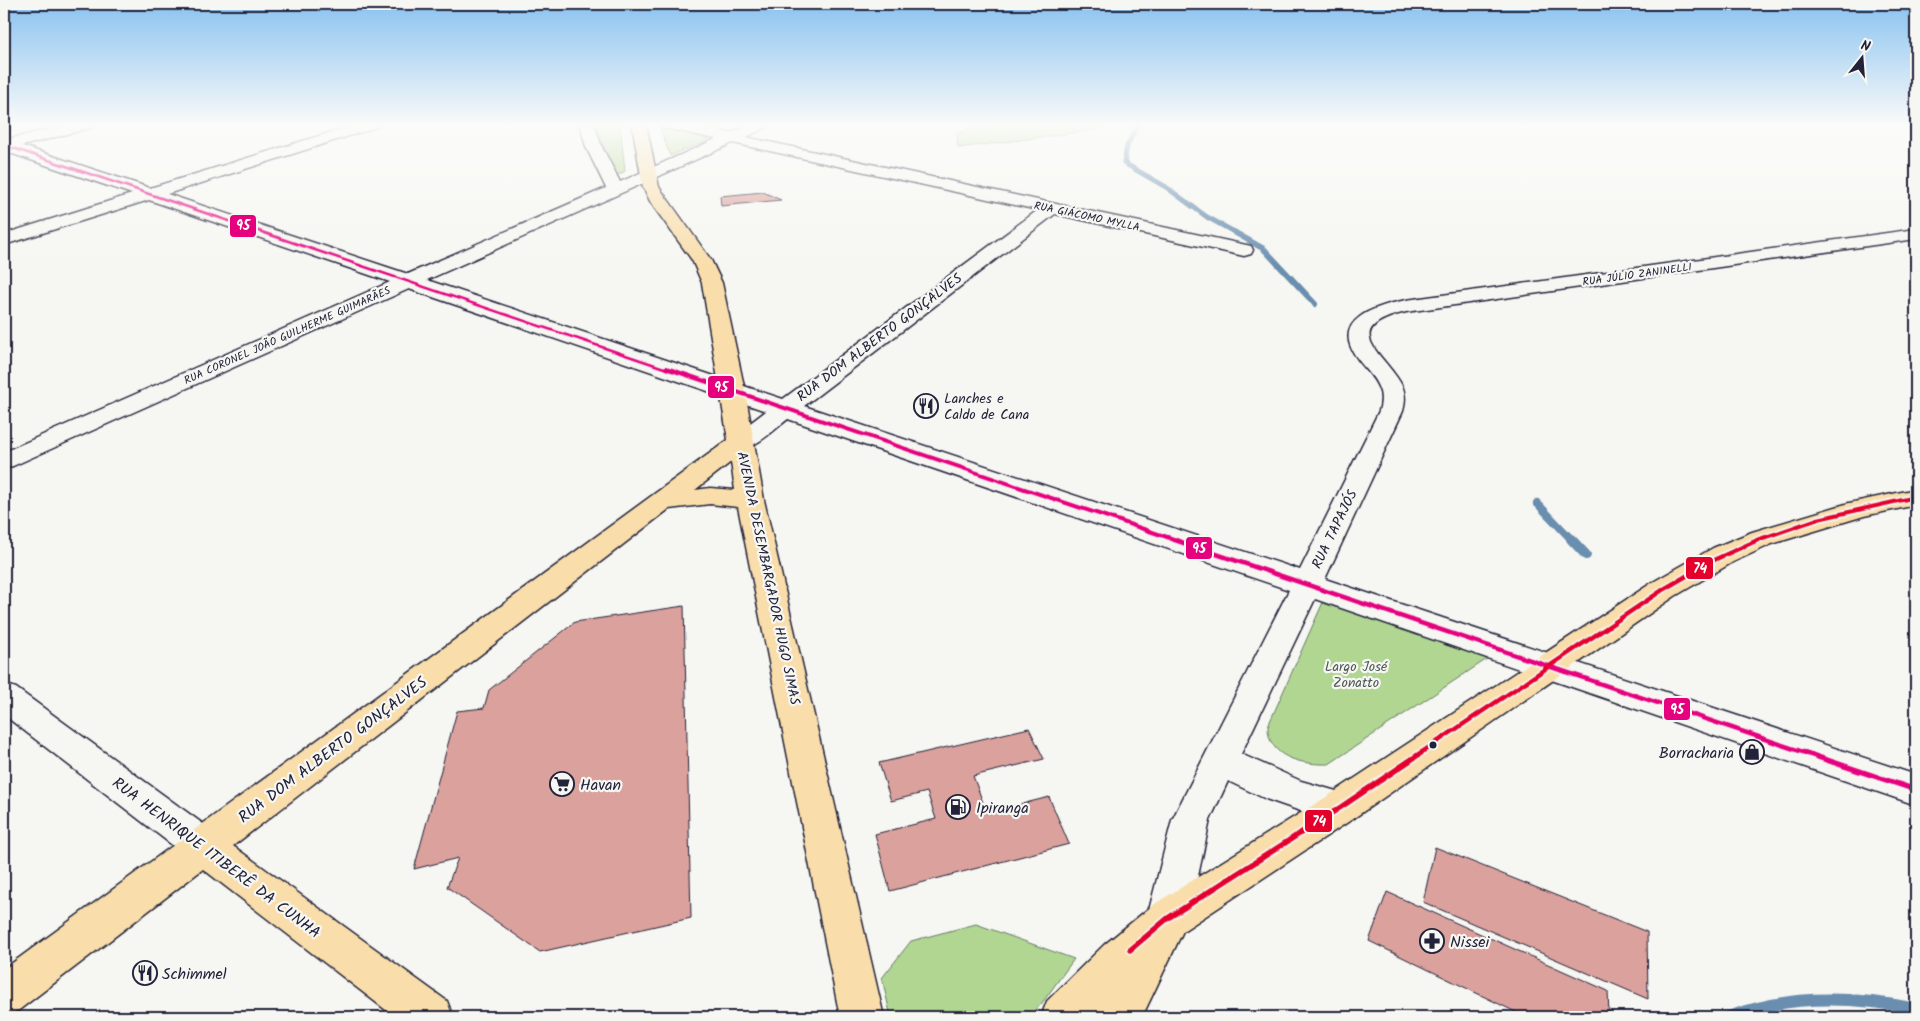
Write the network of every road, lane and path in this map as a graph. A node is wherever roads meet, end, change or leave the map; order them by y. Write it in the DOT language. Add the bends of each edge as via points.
graph roads {
  1 [pos="82,172"];
  2 [pos="220,172"];
  3 [pos="606,172"];
  4 [pos="646,172"];
  5 [pos="655,172"];
  6 [pos="885,172"];
  7 [pos="647,175"];
  8 [pos="615,189"];
  9 [pos="149,194"];
  10 [pos="1052,208"];
  11 [pos="1916,234"];
  12 [pos="4,240"];
  13 [pos="1244,250"];
  14 [pos="408,281"];
  15 [pos="1363,325"];
  16 [pos="733,391"];
  17 [pos="786,408"];
  18 [pos="741,442"];
  19 [pos="4,461"];
  20 [pos="1916,498"];
  21 [pos="750,500"];
  22 [pos="659,503"];
  23 [pos="1307,584"];
  24 [pos="1548,666"];
  25 [pos="4,697"];
  26 [pos="1220,760"];
  27 [pos="1916,790"];
  28 [pos="1341,807"];
  29 [pos="203,846"];
  30 [pos="1168,918"];
  31 [pos="4,996"];
  32 [pos="431,1017"];
  33 [pos="862,1017"];
  34 [pos="1063,1017"];
  35 [pos="1119,1017"];
  1 -- 9 [label="street"];
  2 -- 9 [label="street"];
  3 -- 8 [label="street"];
  4 -- 7 [label="main road, AVENIDA DESEMBARGADOR HUGO SIMAS"];
  5 -- 7 [label="street, RUA CORONEL JOÃO GUILHERME GUIMARÃES"];
  6 -- 10 [label="street, RUA GIÁCOMO MYLLA"];
  7 -- 8 [label="street, RUA CORONEL JOÃO GUILHERME GUIMARÃES"];
  7 -- 16 [label="main road, AVENIDA DESEMBARGADOR HUGO SIMAS" via="660,203 709,276"];
  8 -- 14 [label="street, RUA CORONEL JOÃO GUILHERME GUIMARÃES"];
  9 -- 12 [label="street"];
  9 -- 14 [label="street"];
  10 -- 13 [label="street, RUA GIÁCOMO MYLLA"];
  10 -- 17 [label="street, RUA DOM ALBERTO GONÇALVES"];
  11 -- 15 [label="street, RUA JÚLIO ZANINELLI" via="1406,306 1377,314"];
  14 -- 16 [label="street"];
  14 -- 19 [label="street, RUA CORONEL JOÃO GUILHERME GUIMARÃES"];
  15 -- 23 [label="street, RUA TAPAJÓS" via="1360,343 1392,390 1392,409"];
  16 -- 17 [label="street"];
  16 -- 18 [label="main road, AVENIDA DESEMBARGADOR HUGO SIMAS"];
  17 -- 18 [label="street, RUA DOM ALBERTO GONÇALVES"];
  17 -- 23 [label="street"];
  18 -- 21 [label="main road, AVENIDA DESEMBARGADOR HUGO SIMAS"];
  18 -- 22 [label="main road, RUA DOM ALBERTO GONÇALVES"];
  20 -- 24 [label="main road" via="1859,509 1762,538 1723,555 1664,589"];
  21 -- 22 [label="main road, RUA DOM ALBERTO GONÇALVES" via="710,496"];
  21 -- 33 [label="main road, AVENIDA DESEMBARGADOR HUGO SIMAS"];
  22 -- 29 [label="main road, RUA DOM ALBERTO GONÇALVES"];
  23 -- 24 [label="street"];
  23 -- 26 [label="street, RUA TAPAJÓS"];
  24 -- 27 [label="street"];
  24 -- 28 [label="main road"];
  25 -- 29 [label="street, RUA HENRIQUE ITIBERÊ DA CUNHA"];
  26 -- 28 [label="street" via="1286,792"];
  26 -- 30 [label="street, RUA TAPAJÓS" via="1191,820"];
  28 -- 30 [label="main road"];
  29 -- 31 [label="main road, RUA DOM ALBERTO GONÇALVES"];
  29 -- 32 [label="main road, RUA HENRIQUE ITIBERÊ DA CUNHA"];
  30 -- 34 [label="main road" via="1119,960"];
  30 -- 35 [label="main road, RUA TAPAJÓS"];
}
